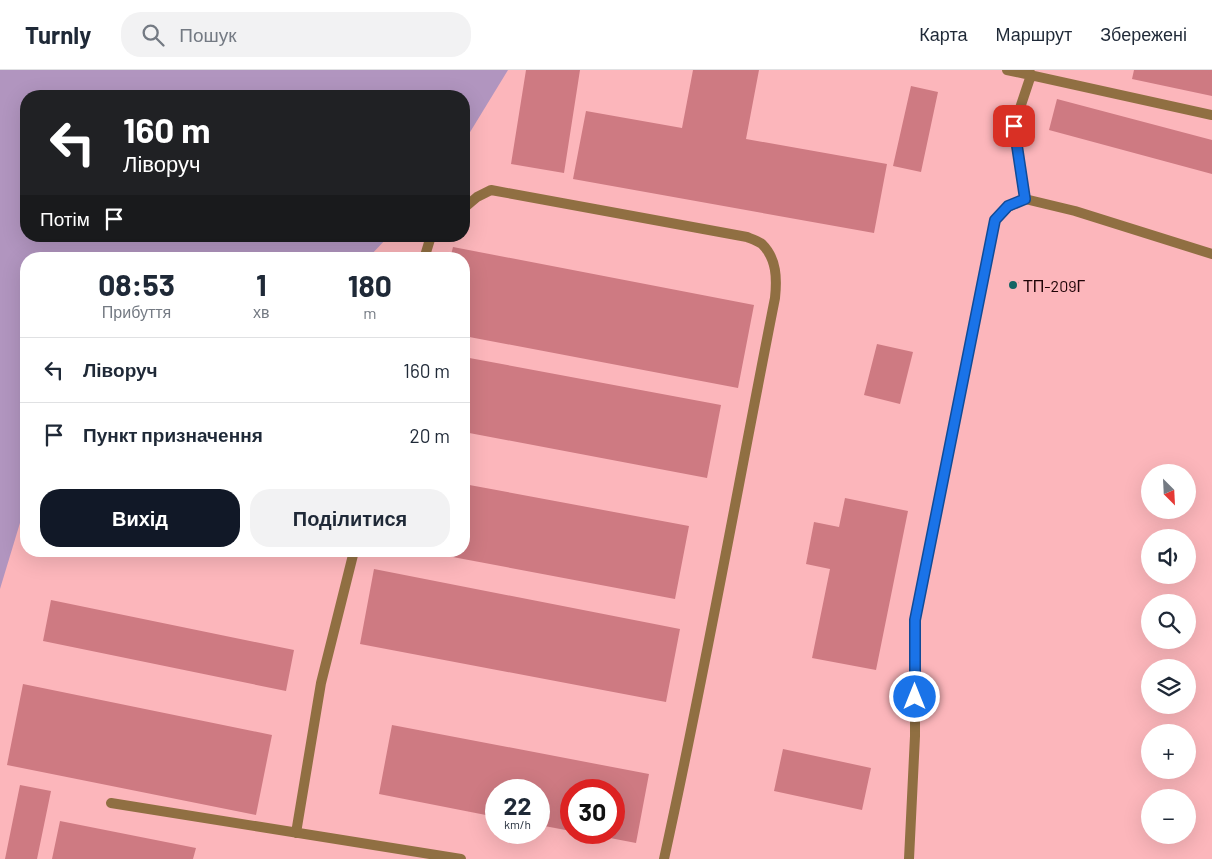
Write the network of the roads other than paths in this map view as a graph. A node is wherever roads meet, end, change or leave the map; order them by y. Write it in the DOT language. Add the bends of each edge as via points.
graph roads {
  1 [pos="1007,70"];
  2 [pos="1030,73"];
  3 [pos="1212,115"];
  4 [pos="1025,199"];
  5 [pos="470,203"];
  6 [pos="1212,254"];
  7 [pos="352,557"];
  8 [pos="110,803"];
  9 [pos="296,833"];
  10 [pos="461,859"];
  11 [pos="664,859"];
  12 [pos="909,859"];
  1 -- 2 [label="street"];
  2 -- 3 [label="street"];
  2 -- 4 [label="street" via="1014,126"];
  4 -- 6 [label="street" via="1075,211"];
  4 -- 12 [label="street" via="1008,206 995,220 915,620 915,736"];
  5 -- 11 [label="street" via="491,190 747,237 761,244 772,260 777,278 775,298 689,747"];
  7 -- 9 [label="street" via="321,683"];
  8 -- 9 [label="street"];
  9 -- 10 [label="street"];
}
